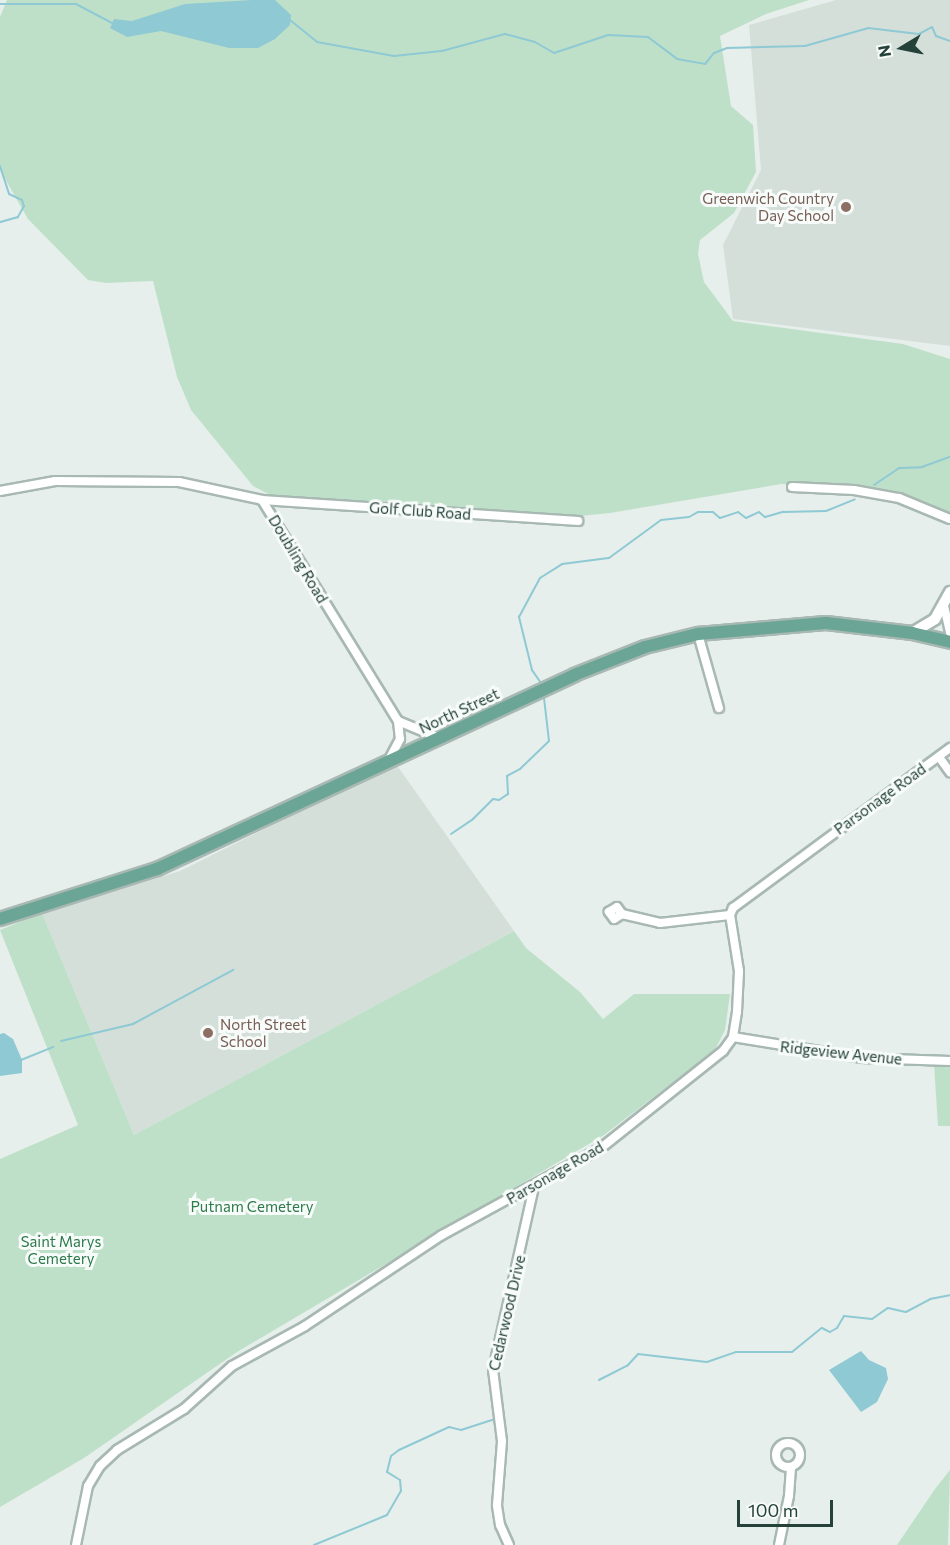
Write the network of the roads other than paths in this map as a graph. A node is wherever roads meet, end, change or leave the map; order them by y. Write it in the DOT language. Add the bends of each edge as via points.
graph roads {
  1 [pos="792,487"];
  2 [pos="0,491"];
  3 [pos="262,500"];
  4 [pos="950,519"];
  5 [pos="579,521"];
  6 [pos="950,592"];
  7 [pos="944,606"];
  8 [pos="950,632"];
  9 [pos="912,633"];
  10 [pos="698,634"];
  11 [pos="950,642"];
  12 [pos="719,708"];
  13 [pos="398,721"];
  14 [pos="439,737"];
  15 [pos="950,748"];
  16 [pos="939,757"];
  17 [pos="389,760"];
  18 [pos="950,772"];
  19 [pos="621,914"];
  20 [pos="730,915"];
  21 [pos="0,920"];
  22 [pos="733,1037"];
  23 [pos="950,1060"];
  24 [pos="534,1187"];
  25 [pos="791,1467"];
  26 [pos="76,1545"];
  27 [pos="509,1545"];
  28 [pos="778,1545"];
  1 -- 4 [label="street" via="898,498"];
  2 -- 3 [label="street, Doubling Road" via="56,481 178,482"];
  3 -- 5 [label="street, Golf Club Road"];
  3 -- 13 [label="street, Doubling Road"];
  6 -- 7 [label="street"];
  7 -- 8 [label="street"];
  7 -- 9 [label="street" via="935,619"];
  9 -- 10 [label="main road, North Street" via="826,623"];
  9 -- 11 [label="main road, North Street"];
  10 -- 12 [label="street"];
  10 -- 14 [label="main road, North Street" via="617,657"];
  13 -- 14 [label="street" via="425,735"];
  13 -- 17 [label="street" via="400,739"];
  14 -- 17 [label="main road, North Street"];
  15 -- 16 [label="street, Parsonage Road"];
  16 -- 18 [label="street"];
  16 -- 20 [label="street, Parsonage Road" via="740,900"];
  17 -- 21 [label="main road, North Street" via="157,869"];
  19 -- 20 [label="street" via="681,924"];
  20 -- 22 [label="street" via="739,971"];
  22 -- 23 [label="street, Ridgeview Avenue" via="862,1058"];
  22 -- 24 [label="street, Parsonage Road" via="723,1051 628,1129"];
  24 -- 26 [label="street, Parsonage Road" via="442,1235 305,1326 232,1366 184,1409 117,1450 100,1466 88,1486"];
  24 -- 27 [label="street, Cedarwood Drive" via="493,1370 502,1441 497,1505"];
  25 -- 28 [label="street"];
}
